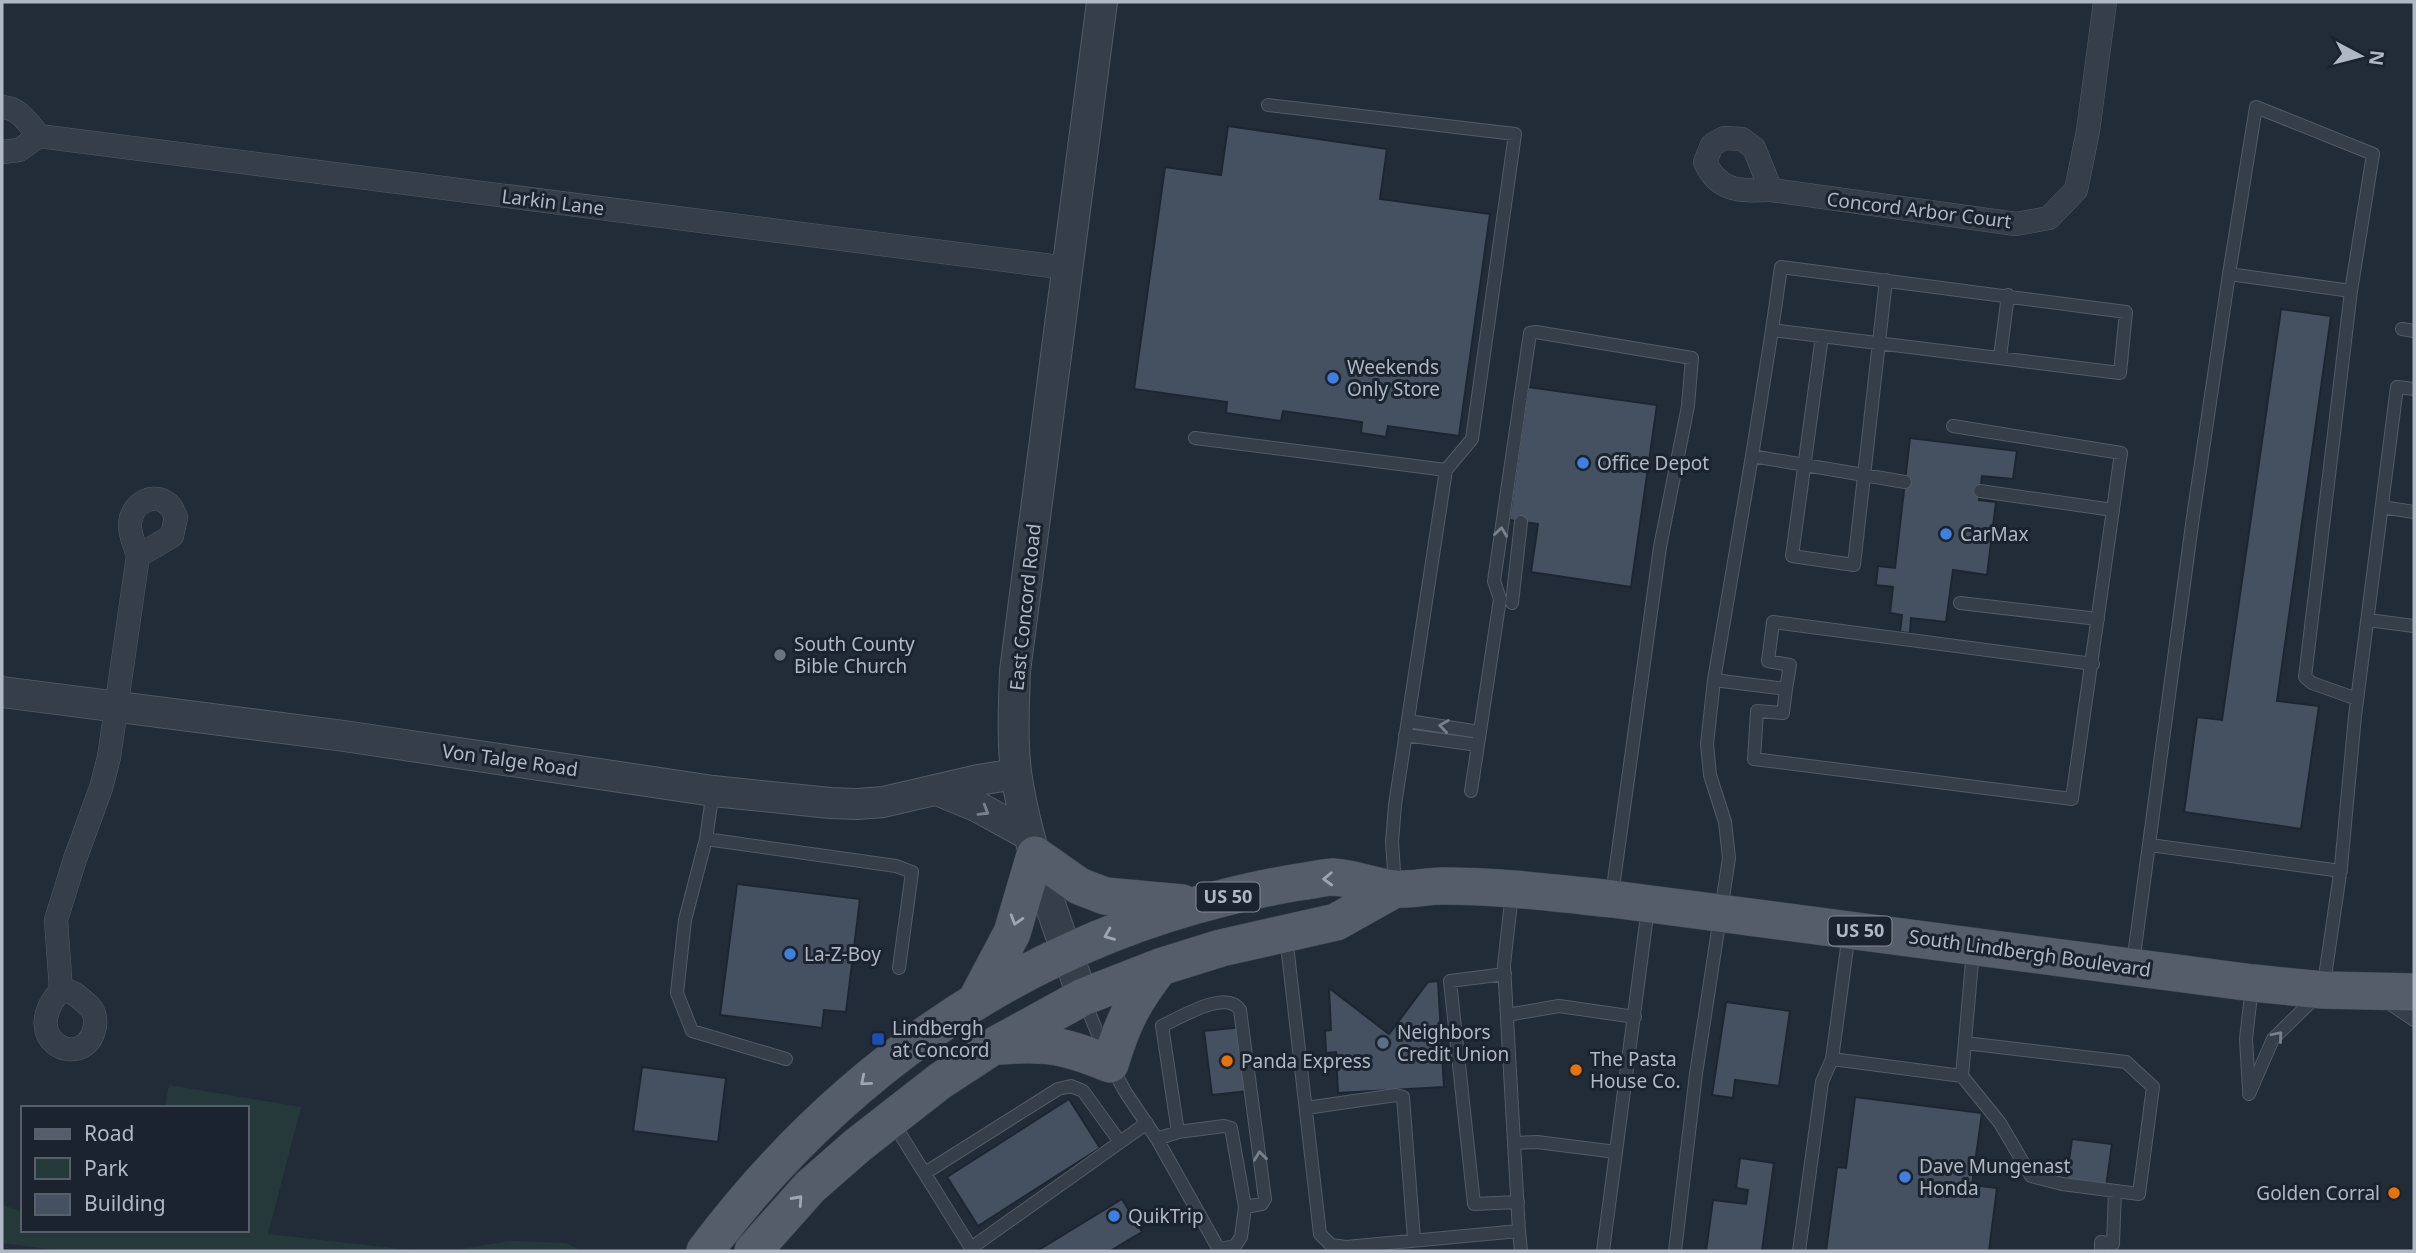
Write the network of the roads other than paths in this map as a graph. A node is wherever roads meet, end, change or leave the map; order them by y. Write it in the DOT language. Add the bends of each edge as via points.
graph roads {
  1 [pos="1102,2"];
  2 [pos="2105,2"];
  3 [pos="1268,105"];
  4 [pos="2,107"];
  5 [pos="39,135"];
  6 [pos="2,152"];
  7 [pos="1771,190"];
  8 [pos="1067,268"];
  9 [pos="2229,275"];
  10 [pos="1886,280"];
  11 [pos="2351,290"];
  12 [pos="2008,295"];
  13 [pos="1772,330"];
  14 [pos="1822,336"];
  15 [pos="1877,342"];
  16 [pos="2000,357"];
  17 [pos="2414,390"];
  18 [pos="1953,426"];
  19 [pos="1195,438"];
  20 [pos="1752,456"];
  21 [pos="1804,465"];
  22 [pos="1446,470"];
  23 [pos="1865,475"];
  24 [pos="1905,482"];
  25 [pos="1980,491"];
  26 [pos="2382,508"];
  27 [pos="2113,510"];
  28 [pos="2414,512"];
  29 [pos="1521,522"];
  30 [pos="138,556"];
  31 [pos="1506,601"];
  32 [pos="1960,603"];
  33 [pos="2098,619"];
  34 [pos="2368,620"];
  35 [pos="2414,626"];
  36 [pos="2093,664"];
  37 [pos="1714,680"];
  38 [pos="1786,689"];
  39 [pos="2,691"];
  40 [pos="2357,699"];
  41 [pos="117,706"];
  42 [pos="1408,721"];
  43 [pos="1405,735"];
  44 [pos="1479,738"];
  45 [pos="1016,774"];
  46 [pos="937,790"];
  47 [pos="1471,791"];
  48 [pos="713,792"];
  49 [pos="706,839"];
  50 [pos="1032,845"];
  51 [pos="2150,845"];
  52 [pos="2341,871"];
  53 [pos="1395,889"];
  54 [pos="1513,889"];
  55 [pos="1612,899"];
  56 [pos="1197,904"];
  57 [pos="1648,904"];
  58 [pos="1720,913"];
  59 [pos="1849,930"];
  60 [pos="1286,932"];
  61 [pos="1973,946"];
  62 [pos="1067,953"];
  63 [pos="1160,967"];
  64 [pos="2133,967"];
  65 [pos="899,968"];
  66 [pos="1504,974"];
  67 [pos="2253,983"];
  68 [pos="61,990"];
  69 [pos="2323,990"];
  70 [pos="2374,992"];
  71 [pos="2414,992"];
  72 [pos="1083,996"];
  73 [pos="976,1001"];
  74 [pos="1507,1015"];
  75 [pos="1635,1017"];
  76 [pos="2414,1020"];
  77 [pos="1965,1043"];
  78 [pos="992,1046"];
  79 [pos="786,1059"];
  80 [pos="1832,1059"];
  81 [pos="1110,1063"];
  82 [pos="1962,1076"];
  83 [pos="1306,1108"];
  84 [pos="890,1118"];
  85 [pos="1147,1123"];
  86 [pos="1178,1132"];
  87 [pos="1157,1139"];
  88 [pos="1120,1142"];
  89 [pos="1514,1143"];
  90 [pos="1616,1152"];
  91 [pos="925,1173"];
  92 [pos="2115,1191"];
  93 [pos="1518,1202"];
  94 [pos="1245,1207"];
  95 [pos="1519,1231"];
  96 [pos="1414,1239"];
  97 [pos="705,1251"];
  98 [pos="753,1251"];
  99 [pos="1521,1251"];
  100 [pos="1603,1251"];
  101 [pos="1675,1251"];
  102 [pos="1799,1251"];
  103 [pos="2101,1251"];
  1 -- 8 [label="street, East Concord Road"];
  2 -- 7 [label="street, Concord Arbor Court" via="2076,190 2049,218 2016,224"];
  3 -- 22 [label="lane" via="1515,134 1472,439"];
  4 -- 5 [label="street" via="22,115"];
  5 -- 6 [label="street" via="19,150"];
  5 -- 8 [label="street, Larkin Lane"];
  8 -- 45 [label="street, East Concord Road" via="1015,671"];
  9 -- 11 [label="lane"];
  9 -- 11 [label="lane" via="2256,107 2373,154"];
  9 -- 51 [label="lane"];
  10 -- 12 [label="lane"];
  10 -- 13 [label="lane" via="1781,267"];
  10 -- 15 [label="lane"];
  11 -- 40 [label="lane" via="2305,677"];
  12 -- 16 [label="lane"];
  12 -- 16 [label="lane" via="2126,312 2120,373"];
  13 -- 14 [label="lane"];
  13 -- 20 [label="lane"];
  14 -- 15 [label="lane"];
  14 -- 21 [label="lane"];
  15 -- 16 [label="lane"];
  15 -- 23 [label="lane"];
  17 -- 26 [label="lane" via="2397,387"];
  18 -- 27 [label="lane" via="2121,453"];
  19 -- 22 [label="lane"];
  20 -- 21 [label="lane"];
  20 -- 37 [label="lane"];
  21 -- 23 [label="lane"];
  21 -- 23 [label="lane" via="1792,556 1854,565"];
  22 -- 42 [label="lane"];
  23 -- 24 [label="lane"];
  25 -- 27 [label="lane"];
  26 -- 28 [label="lane"];
  26 -- 34 [label="lane"];
  27 -- 33 [label="lane"];
  29 -- 31 [label="lane"];
  30 -- 41 [label="street"];
  31 -- 44 [label="lane"];
  31 -- 55 [label="lane, one-way" via="1493,581 1530,333 1692,358 1688,406 1660,547"];
  32 -- 33 [label="lane"];
  33 -- 36 [label="lane"];
  34 -- 35 [label="lane"];
  34 -- 40 [label="lane"];
  36 -- 38 [label="lane" via="1773,622 1768,661 1790,665"];
  36 -- 38 [label="lane" via="2073,799 1754,759 1757,711 1783,713"];
  37 -- 38 [label="lane"];
  37 -- 58 [label="lane" via="1707,744 1729,858"];
  39 -- 41 [label="street, Von Talge Road"];
  40 -- 52 [label="lane"];
  41 -- 48 [label="street, Von Talge Road"];
  41 -- 68 [label="street" via="101,788 57,919"];
  42 -- 43 [label="lane"];
  44 -- 42 [label="lane, one-way"];
  43 -- 44 [label="lane"];
  43 -- 53 [label="lane" via="1392,842"];
  44 -- 47 [label="lane"];
  45 -- 46 [label="street, Von Talge Road"];
  45 -- 50 [label="street, East Concord Road"];
  46 -- 48 [label="street, Von Talge Road" via="857,804"];
  46 -- 50 [label="street, one-way" via="976,806"];
  48 -- 49 [label="lane"];
  49 -- 65 [label="lane" via="912,872"];
  49 -- 79 [label="lane" via="685,920 677,993 692,1031"];
  50 -- 56 [label="main road" via="1079,886 1105,895"];
  50 -- 62 [label="street, East Concord Road"];
  50 -- 73 [label="main road, one-way" via="1012,933"];
  51 -- 52 [label="lane"];
  51 -- 64 [label="lane"];
  52 -- 69 [label="lane"];
  53 -- 54 [label="main road, South Lindbergh Boulevard / US 50"];
  53 -- 56 [label="main road, South Lindbergh Boulevard / US 50, one-way" via="1332,877"];
  53 -- 60 [label="main road, South Lindbergh Boulevard / US 50" via="1336,922"];
  54 -- 55 [label="main road, South Lindbergh Boulevard / US 50"];
  54 -- 66 [label="lane"];
  55 -- 57 [label="main road, South Lindbergh Boulevard / US 50"];
  56 -- 62 [label="main road, South Lindbergh Boulevard / US 50, one-way"];
  57 -- 58 [label="main road, South Lindbergh Boulevard / US 50"];
  57 -- 75 [label="lane"];
  58 -- 59 [label="main road, South Lindbergh Boulevard / US 50"];
  58 -- 101 [label="lane"];
  59 -- 61 [label="main road, South Lindbergh Boulevard / US 50"];
  59 -- 80 [label="lane"];
  60 -- 63 [label="main road, South Lindbergh Boulevard / US 50"];
  60 -- 83 [label="lane"];
  61 -- 64 [label="main road, South Lindbergh Boulevard / US 50"];
  61 -- 77 [label="lane"];
  62 -- 72 [label="street, East Concord Road"];
  62 -- 73 [label="main road, South Lindbergh Boulevard / US 50"];
  63 -- 72 [label="main road, South Lindbergh Boulevard / US 50"];
  63 -- 81 [label="main road" via="1136,997"];
  64 -- 67 [label="main road, South Lindbergh Boulevard / US 50"];
  66 -- 74 [label="lane"];
  66 -- 93 [label="lane" via="1450,981 1474,1204"];
  67 -- 69 [label="main road, South Lindbergh Boulevard / US 50"];
  67 -- 69 [label="lane, one-way" via="2246,1039 2249,1094 2273,1039"];
  69 -- 70 [label="main road, South Lindbergh Boulevard / US 50"];
  70 -- 71 [label="main road, South Lindbergh Boulevard / US 50"];
  70 -- 76 [label="lane"];
  72 -- 78 [label="main road, South Lindbergh Boulevard / US 50"];
  72 -- 81 [label="lane, East Concord Road"];
  73 -- 97 [label="main road, South Lindbergh Boulevard / US 50, one-way" via="868,1077 814,1125"];
  74 -- 75 [label="lane" via="1559,1006"];
  74 -- 89 [label="lane"];
  75 -- 90 [label="lane"];
  77 -- 82 [label="lane"];
  77 -- 92 [label="lane" via="2126,1062 2153,1087 2139,1194"];
  78 -- 81 [label="main road" via="1037,1043"];
  78 -- 84 [label="main road, South Lindbergh Boulevard / US 50"];
  80 -- 82 [label="lane"];
  80 -- 102 [label="lane" via="1822,1082"];
  81 -- 85 [label="lane, East Concord Road"];
  82 -- 92 [label="lane" via="2000,1123 2031,1176"];
  83 -- 96 [label="lane" via="1320,1234 1331,1245 1346,1247"];
  83 -- 96 [label="lane" via="1403,1097"];
  84 -- 91 [label="lane"];
  98 -- 84 [label="main road, South Lindbergh Boulevard / US 50, one-way" via="810,1187"];
  85 -- 87 [label="lane, East Concord Road"];
  85 -- 88 [label="lane"];
  86 -- 87 [label="lane"];
  86 -- 94 [label="lane" via="1231,1128"];
  94 -- 86 [label="lane, one-way" via="1262,1204 1265,1199 1240,1010 1235,1004 1221,1001 1162,1026"];
  87 -- 94 [label="lane, East Concord Road" via="1217,1246 1235,1246 1241,1237"];
  88 -- 91 [label="lane" via="1083,1091 1071,1086 1058,1089"];
  88 -- 91 [label="lane" via="971,1248"];
  89 -- 90 [label="lane"];
  89 -- 93 [label="lane"];
  90 -- 100 [label="lane"];
  92 -- 103 [label="lane" via="2113,1244 2101,1242"];
  93 -- 95 [label="lane"];
  95 -- 96 [label="lane"];
  95 -- 99 [label="lane"];
}
